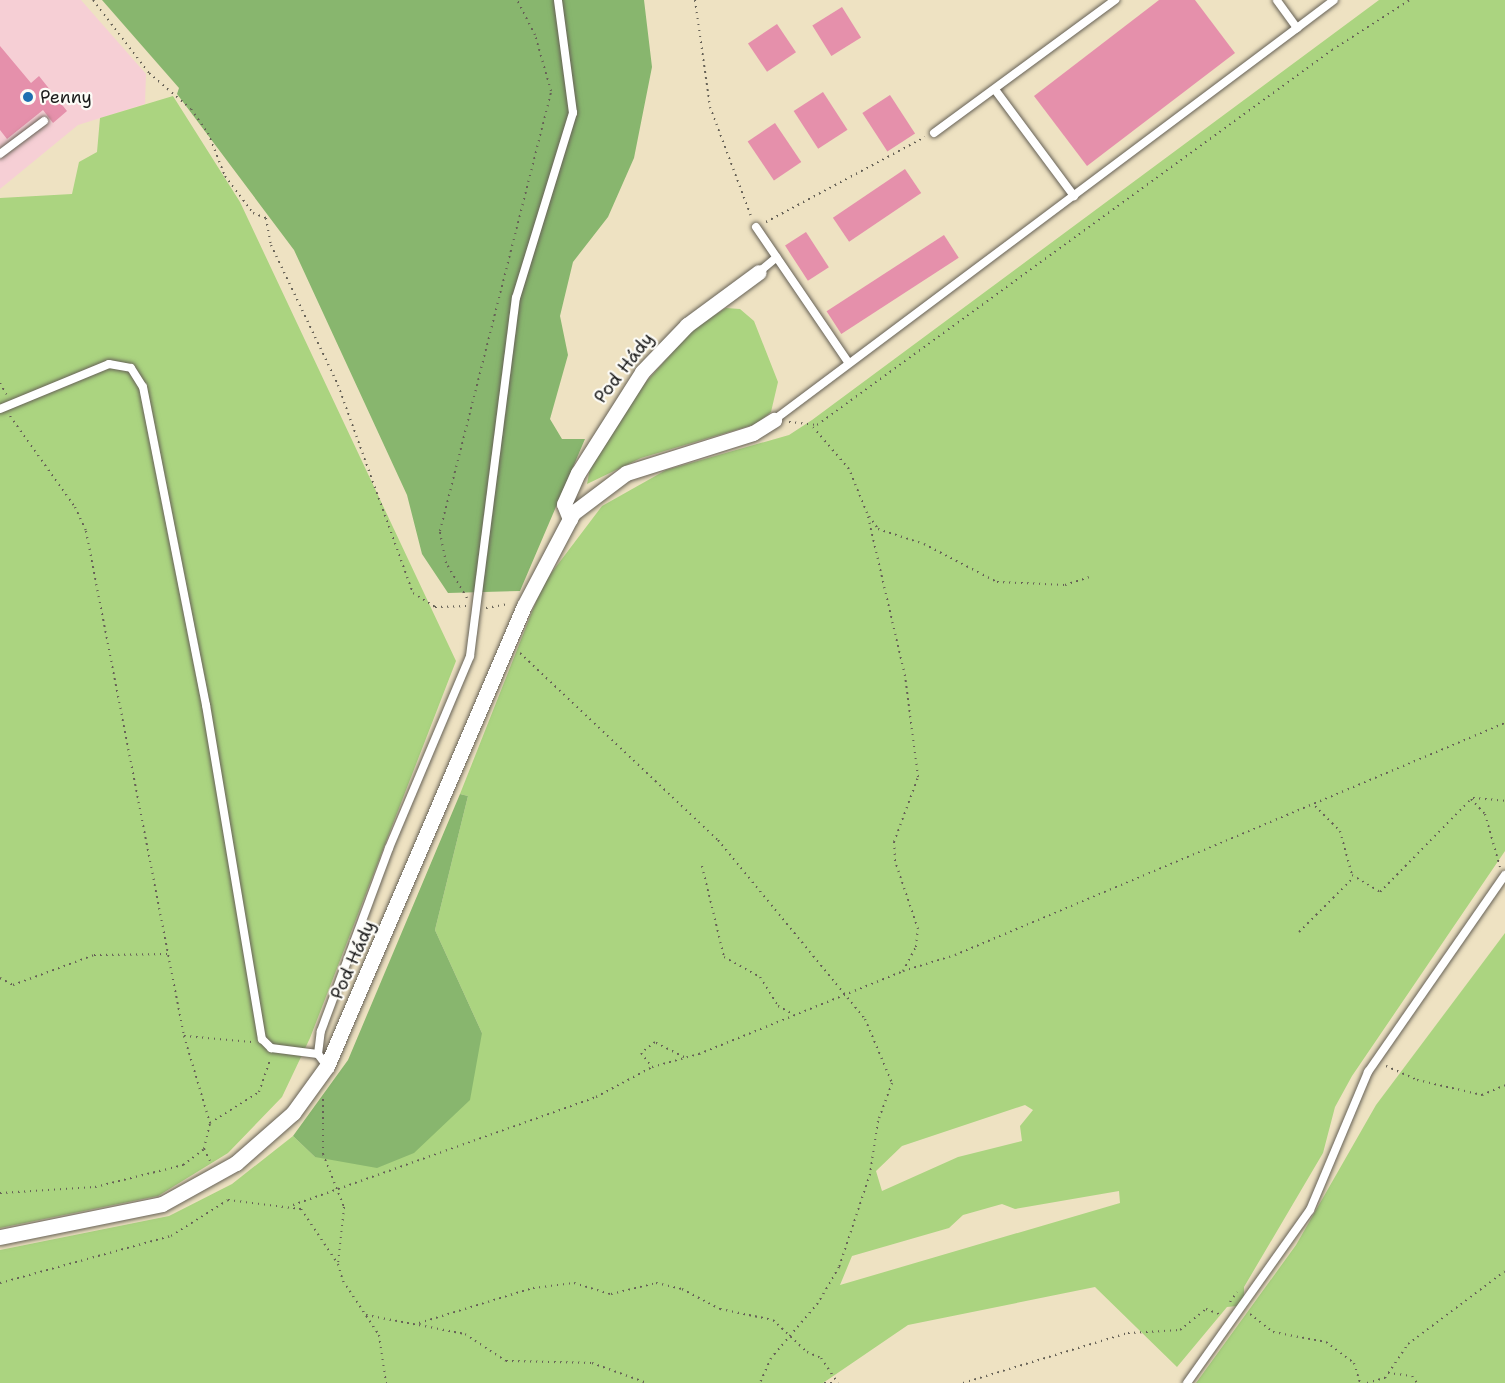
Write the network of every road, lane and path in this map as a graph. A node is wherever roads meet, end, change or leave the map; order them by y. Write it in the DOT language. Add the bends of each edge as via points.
graph roads {
  1 [pos="93,0"];
  2 [pos="517,0"];
  3 [pos="558,0"];
  4 [pos="695,0"];
  5 [pos="1115,0"];
  6 [pos="1277,0"];
  7 [pos="1334,0"];
  8 [pos="1410,0"];
  9 [pos="1297,28"];
  10 [pos="996,91"];
  11 [pos="44,121"];
  12 [pos="934,133"];
  13 [pos="0,154"];
  14 [pos="1074,196"];
  15 [pos="756,227"];
  16 [pos="777,257"];
  17 [pos="759,272"];
  18 [pos="848,362"];
  19 [pos="0,383"];
  20 [pos="3,408"];
  21 [pos="774,420"];
  22 [pos="813,427"];
  23 [pos="867,513"];
  24 [pos="570,519"];
  25 [pos="1089,577"];
  26 [pos="477,605"];
  27 [pos="524,606"];
  28 [pos="506,649"];
  29 [pos="1505,723"];
  30 [pos="1471,798"];
  31 [pos="1505,801"];
  32 [pos="1315,806"];
  33 [pos="702,866"];
  34 [pos="1354,877"];
  35 [pos="1504,877"];
  36 [pos="1299,932"];
  37 [pos="167,954"];
  38 [pos="903,970"];
  39 [pos="0,978"];
  40 [pos="846,994"];
  41 [pos="794,1014"];
  42 [pos="184,1036"];
  43 [pos="262,1039"];
  44 [pos="271,1048"];
  45 [pos="684,1057"];
  46 [pos="322,1060"];
  47 [pos="1376,1060"];
  48 [pos="652,1067"];
  49 [pos="315,1084"];
  50 [pos="1505,1085"];
  51 [pos="210,1123"];
  52 [pos="335,1187"];
  53 [pos="0,1193"];
  54 [pos="293,1205"];
  55 [pos="0,1237"];
  56 [pos="338,1264"];
  57 [pos="1505,1271"];
  58 [pos="0,1283"];
  59 [pos="1249,1313"];
  60 [pos="366,1314"];
  61 [pos="1228,1317"];
  62 [pos="419,1323"];
  63 [pos="792,1338"];
  64 [pos="1388,1373"];
  65 [pos="386,1383"];
  66 [pos="647,1383"];
  67 [pos="760,1383"];
  68 [pos="824,1383"];
  69 [pos="833,1383"];
  70 [pos="838,1383"];
  71 [pos="963,1383"];
  72 [pos="1187,1383"];
  73 [pos="1360,1383"];
  74 [pos="1367,1383"];
  75 [pos="1417,1383"];
  1 -- 2 [label="path" via="149,73 200,120 225,176 253,213 266,218 271,245 338,385 406,582 428,605 472,605 446,563 440,531 551,91 535,34"];
  3 -- 26 [label="lane" via="573,112 516,298"];
  4 -- 15 [label="path" via="710,107"];
  5 -- 10 [label="lane"];
  6 -- 9 [label="lane"];
  7 -- 9 [label="lane"];
  8 -- 22 [label="path" via="1332,50"];
  9 -- 14 [label="lane"];
  10 -- 12 [label="lane"];
  10 -- 14 [label="lane"];
  11 -- 13 [label="lane"];
  12 -- 15 [label="path"];
  14 -- 18 [label="lane"];
  15 -- 16 [label="lane"];
  16 -- 17 [label="lane"];
  16 -- 18 [label="lane"];
  17 -- 24 [label="street, Pod Hády" via="687,325 642,372 578,473 564,504"];
  18 -- 21 [label="lane"];
  19 -- 20 [label="path"];
  20 -- 37 [label="path" via="75,507 86,531"];
  20 -- 43 [label="lane" via="109,364 131,368 143,387 206,705"];
  21 -- 22 [label="path"];
  21 -- 24 [label="street, Pod Hády" via="753,433 626,473 590,496"];
  22 -- 23 [label="path" via="849,469"];
  23 -- 25 [label="path" via="878,529 924,544 997,582 1065,585"];
  23 -- 38 [label="path" via="904,676 918,777 894,842 895,861 918,929"];
  24 -- 27 [label="street, Pod Hády"];
  26 -- 27 [label="path"];
  26 -- 46 [label="lane" via="470,656 389,848"];
  27 -- 28 [label="street, Pod Hády"];
  28 -- 40 [label="path" via="519,652 711,832"];
  28 -- 46 [label="street, Pod Hády"];
  29 -- 32 [label="path" via="1380,772"];
  30 -- 31 [label="path"];
  30 -- 34 [label="path" via="1380,892"];
  30 -- 35 [label="path" via="1485,814"];
  32 -- 34 [label="path" via="1340,831"];
  32 -- 38 [label="path" via="955,955"];
  33 -- 41 [label="path" via="724,957 760,977 783,1012"];
  34 -- 36 [label="path"];
  35 -- 47 [label="lane"];
  37 -- 39 [label="path" via="94,955 13,985"];
  37 -- 42 [label="path"];
  38 -- 40 [label="path"];
  40 -- 41 [label="path"];
  40 -- 63 [label="path" via="876,1036 876,1050 892,1083 878,1121 870,1174 839,1267"];
  41 -- 45 [label="path"];
  42 -- 43 [label="path" via="245,1043"];
  42 -- 51 [label="path"];
  43 -- 44 [label="lane"];
  44 -- 46 [label="lane"];
  44 -- 51 [label="path" via="259,1092"];
  45 -- 48 [label="path"];
  45 -- 48 [label="path" via="651,1042 641,1053"];
  46 -- 49 [label="street, Pod Hády"];
  47 -- 50 [label="path" via="1417,1080 1482,1095"];
  47 -- 72 [label="lane" via="1347,1114 1335,1157 1310,1210"];
  48 -- 52 [label="path" via="596,1097 508,1130 473,1137 386,1175"];
  49 -- 52 [label="path" via="323,1096 323,1154"];
  49 -- 55 [label="street, Pod Hády" via="293,1113 236,1163 162,1204"];
  51 -- 53 [label="path" via="204,1149 183,1165 95,1186"];
  52 -- 54 [label="path"];
  52 -- 56 [label="path" via="344,1208"];
  54 -- 56 [label="path" via="318,1229"];
  54 -- 58 [label="path" via="228,1200 171,1236"];
  56 -- 60 [label="path"];
  57 -- 64 [label="path" via="1408,1344"];
  59 -- 73 [label="path" via="1273,1332 1326,1342 1354,1363"];
  60 -- 62 [label="path"];
  60 -- 65 [label="path" via="382,1343"];
  61 -- 71 [label="path" via="1206,1309 1180,1330 1128,1333"];
  62 -- 63 [label="path" via="533,1288 574,1282 611,1294 651,1283 682,1289 720,1309 770,1318"];
  62 -- 66 [label="path" via="465,1334 506,1361 592,1363"];
  63 -- 67 [label="path" via="771,1358"];
  63 -- 70 [label="path" via="821,1358"];
  64 -- 74 [label="path"];
  64 -- 75 [label="path" via="1412,1376"];
  68 -- 69 [label="path"];
}
